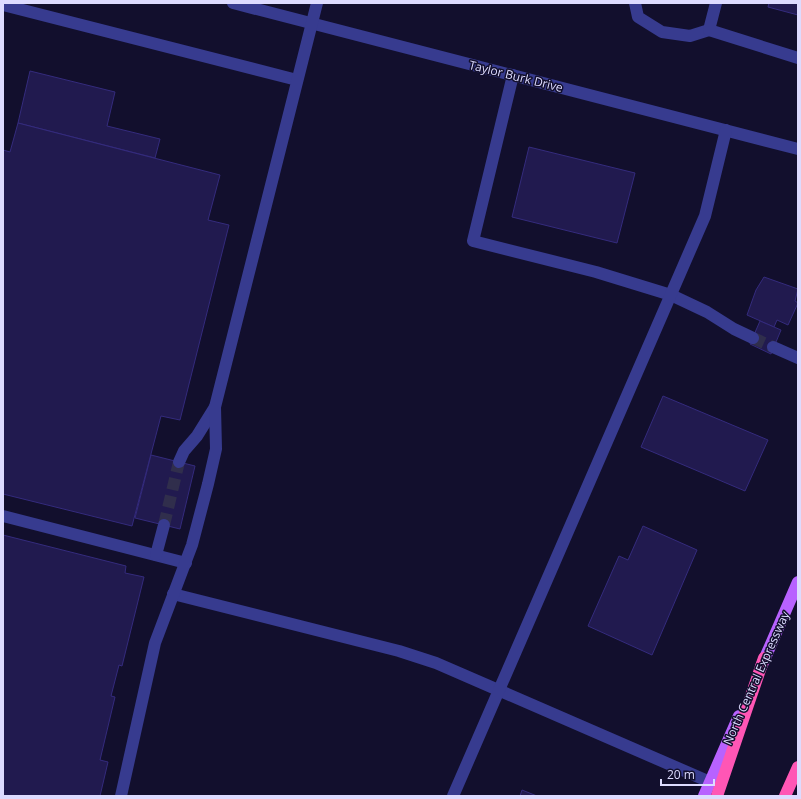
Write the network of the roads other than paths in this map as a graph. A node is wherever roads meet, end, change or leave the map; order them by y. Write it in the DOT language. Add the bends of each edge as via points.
graph roads {
  1 [pos="233,3"];
  2 [pos="316,3"];
  3 [pos="635,3"];
  4 [pos="716,3"];
  5 [pos="3,5"];
  6 [pos="312,23"];
  7 [pos="709,30"];
  8 [pos="798,58"];
  9 [pos="513,75"];
  10 [pos="297,80"];
  11 [pos="726,130"];
  12 [pos="798,149"];
  13 [pos="671,295"];
  14 [pos="753,338"];
  15 [pos="773,347"];
  16 [pos="798,358"];
  17 [pos="215,407"];
  18 [pos="179,462"];
  19 [pos="3,516"];
  20 [pos="164,525"];
  21 [pos="156,555"];
  22 [pos="186,563"];
  23 [pos="798,582"];
  24 [pos="173,594"];
  25 [pos="764,658"];
  26 [pos="498,691"];
  27 [pos="798,767"];
  28 [pos="710,782"];
  29 [pos="122,796"];
  30 [pos="453,796"];
  31 [pos="704,796"];
  32 [pos="717,796"];
  33 [pos="785,796"];
  1 -- 6 [label="street, Taylor Burk Drive"];
  2 -- 6 [label="street"];
  3 -- 7 [label="street" via="638,17 662,32 690,36"];
  4 -- 7 [label="street"];
  5 -- 10 [label="street"];
  6 -- 9 [label="street, Taylor Burk Drive"];
  6 -- 10 [label="street"];
  7 -- 8 [label="street"];
  9 -- 11 [label="street, Taylor Burk Drive"];
  9 -- 13 [label="street" via="473,241 596,272"];
  10 -- 17 [label="street"];
  11 -- 12 [label="street, Taylor Burk Drive"];
  11 -- 13 [label="street" via="705,216"];
  13 -- 14 [label="street"];
  13 -- 26 [label="street"];
  15 -- 16 [label="street"];
  17 -- 18 [label="street"];
  17 -- 22 [label="street" via="216,449"];
  19 -- 21 [label="street"];
  20 -- 21 [label="street"];
  21 -- 22 [label="street"];
  22 -- 24 [label="street"];
  23 -- 25 [label="main road, North Central Expressway"];
  24 -- 26 [label="street" via="399,651 436,663"];
  24 -- 29 [label="street" via="155,643"];
  25 -- 28 [label="main road, North Central Expressway"];
  25 -- 32 [label="highway"];
  26 -- 28 [label="street"];
  26 -- 30 [label="street"];
  27 -- 33 [label="highway"];
  28 -- 31 [label="main road, North Central Expressway"];
}
